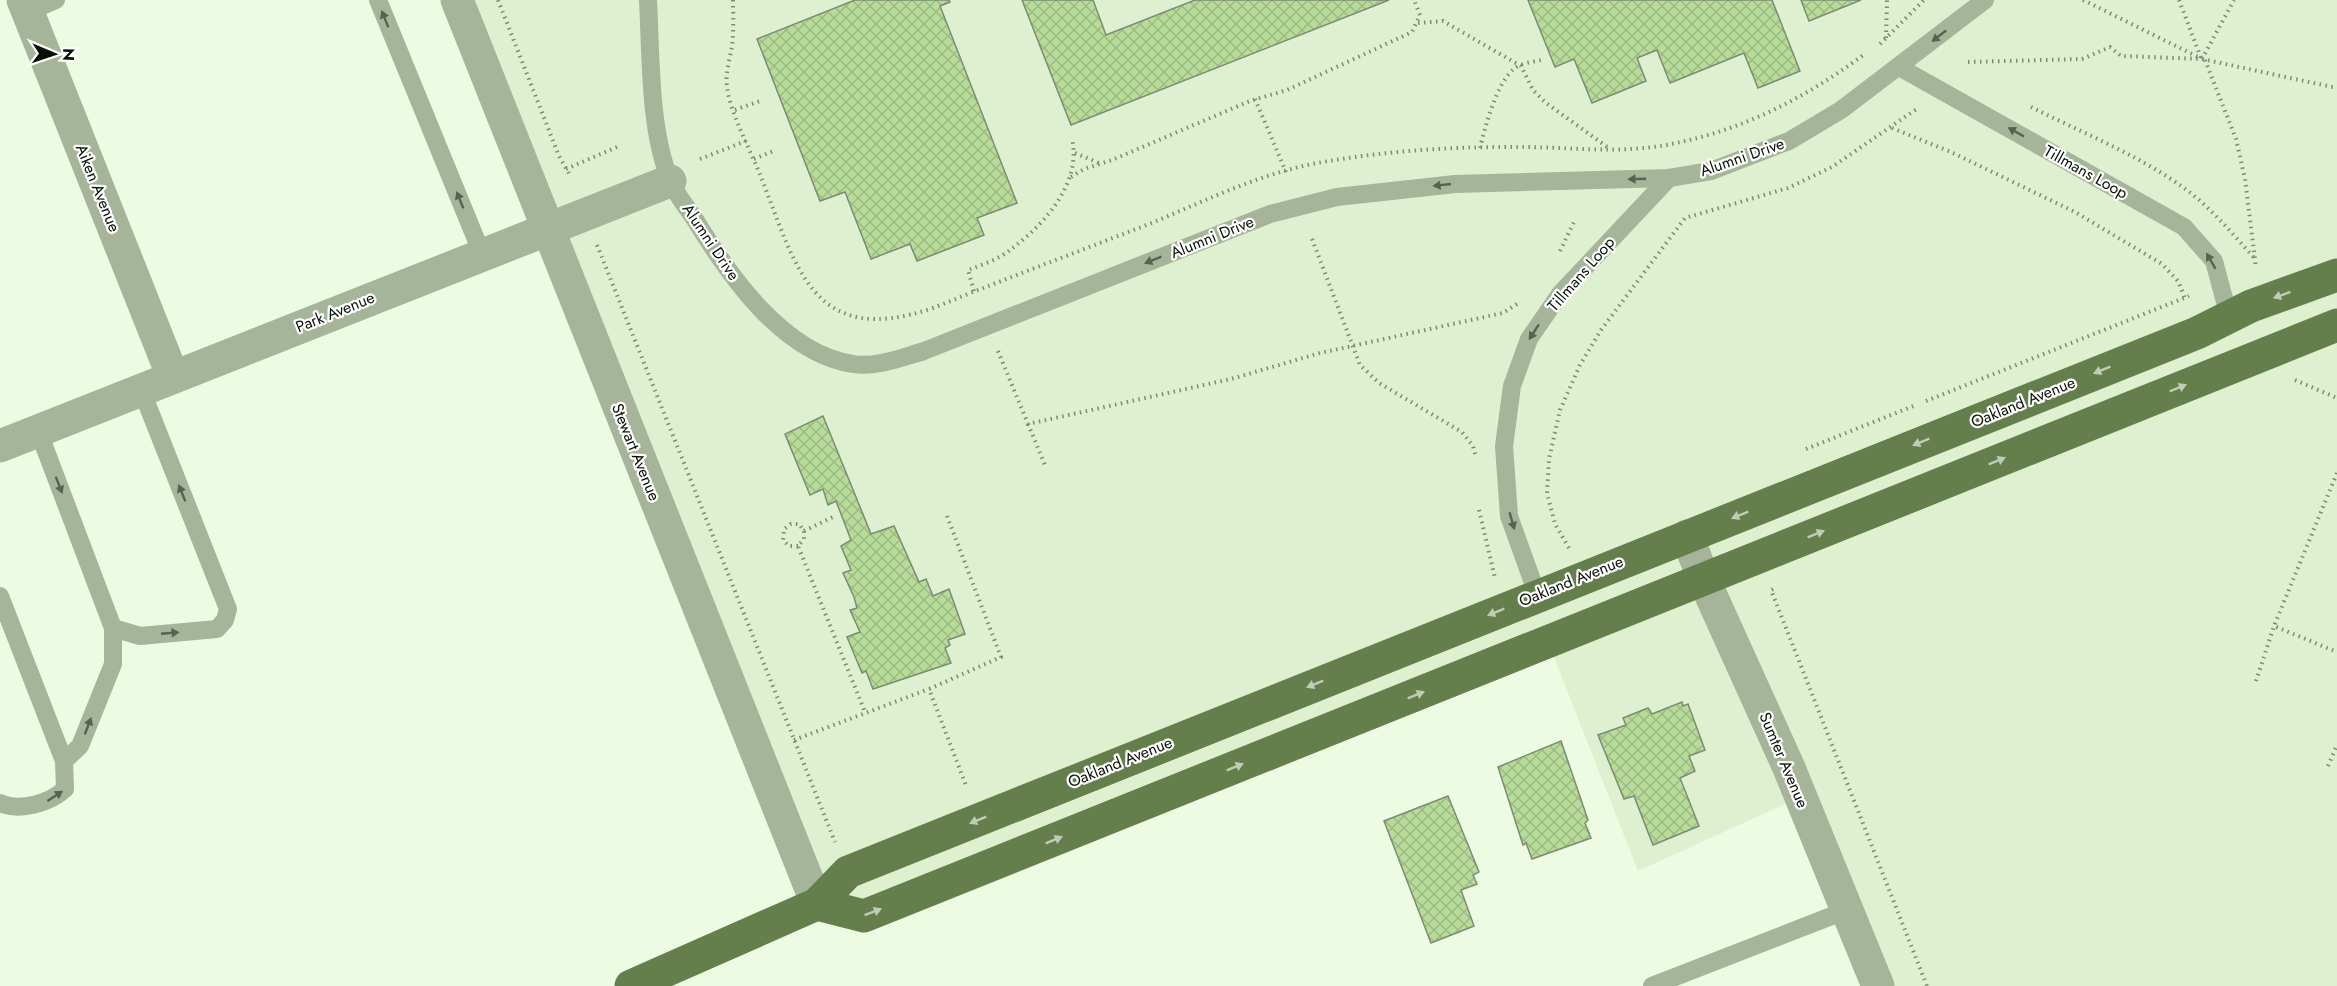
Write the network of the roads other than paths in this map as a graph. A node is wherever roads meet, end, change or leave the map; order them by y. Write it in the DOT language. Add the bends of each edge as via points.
graph roads {
  1 [pos="378,0"];
  2 [pos="457,0"];
  3 [pos="648,0"];
  4 [pos="1985,0"];
  5 [pos="36,4"];
  6 [pos="1899,67"];
  7 [pos="1670,178"];
  8 [pos="670,181"];
  9 [pos="548,228"];
  10 [pos="482,254"];
  11 [pos="2337,275"];
  12 [pos="2229,317"];
  13 [pos="2337,325"];
  14 [pos="173,377"];
  15 [pos="141,389"];
  16 [pos="38,430"];
  17 [pos="0,446"];
  18 [pos="1687,536"];
  19 [pos="1704,580"];
  20 [pos="1537,594"];
  21 [pos="0,596"];
  22 [pos="113,628"];
  23 [pos="1553,639"];
  24 [pos="64,761"];
  25 [pos="0,803"];
  26 [pos="817,904"];
  27 [pos="1847,910"];
  28 [pos="631,986"];
  29 [pos="1652,986"];
  30 [pos="1878,986"];
  10 -- 1 [label="lane, one-way"];
  2 -- 9 [label="street, Stewart Avenue"];
  3 -- 8 [label="lane, Alumni Drive" via="656,121"];
  4 -- 6 [label="lane, Alumni Drive, one-way"];
  5 -- 14 [label="street, Aiken Avenue"];
  6 -- 7 [label="lane, Alumni Drive" via="1841,110 1789,141 1711,171"];
  12 -- 6 [label="lane, Tillmans Loop, one-way" via="2214,261 2184,226"];
  7 -- 8 [label="lane, Alumni Drive, one-way" via="1455,184 1337,197 1270,214 890,361 854,365 815,351 778,327 723,266"];
  7 -- 20 [label="lane, Tillmans Loop, one-way" via="1560,294 1529,339 1512,386 1504,446 1509,516"];
  8 -- 9 [label="street, Park Avenue"];
  9 -- 10 [label="street, Park Avenue"];
  9 -- 26 [label="street, Stewart Avenue"];
  10 -- 14 [label="street, Park Avenue"];
  11 -- 12 [label="main road, Oakland Avenue, one-way"];
  12 -- 18 [label="main road, Oakland Avenue, one-way"];
  19 -- 13 [label="main road, one-way"];
  14 -- 15 [label="street, Park Avenue"];
  15 -- 16 [label="street, Park Avenue"];
  22 -- 15 [label="lane, one-way" via="140,636 217,629 228,609"];
  16 -- 17 [label="street, Park Avenue"];
  16 -- 22 [label="lane, one-way"];
  18 -- 19 [label="street, Sumter Avenue"];
  18 -- 20 [label="main road, Oakland Avenue"];
  19 -- 23 [label="main road"];
  19 -- 27 [label="street, Sumter Avenue" via="1789,768"];
  20 -- 23 [label="main road"];
  20 -- 26 [label="main road, Oakland Avenue, one-way" via="848,872"];
  21 -- 24 [label="lane"];
  24 -- 22 [label="lane, one-way" via="80,746 113,664"];
  26 -- 23 [label="main road, one-way" via="864,916"];
  25 -- 24 [label="lane, one-way" via="10,807 52,800 65,789"];
  26 -- 28 [label="main road, Oakland Avenue"];
  27 -- 29 [label="lane"];
  27 -- 30 [label="street, Sumter Avenue"];
}
